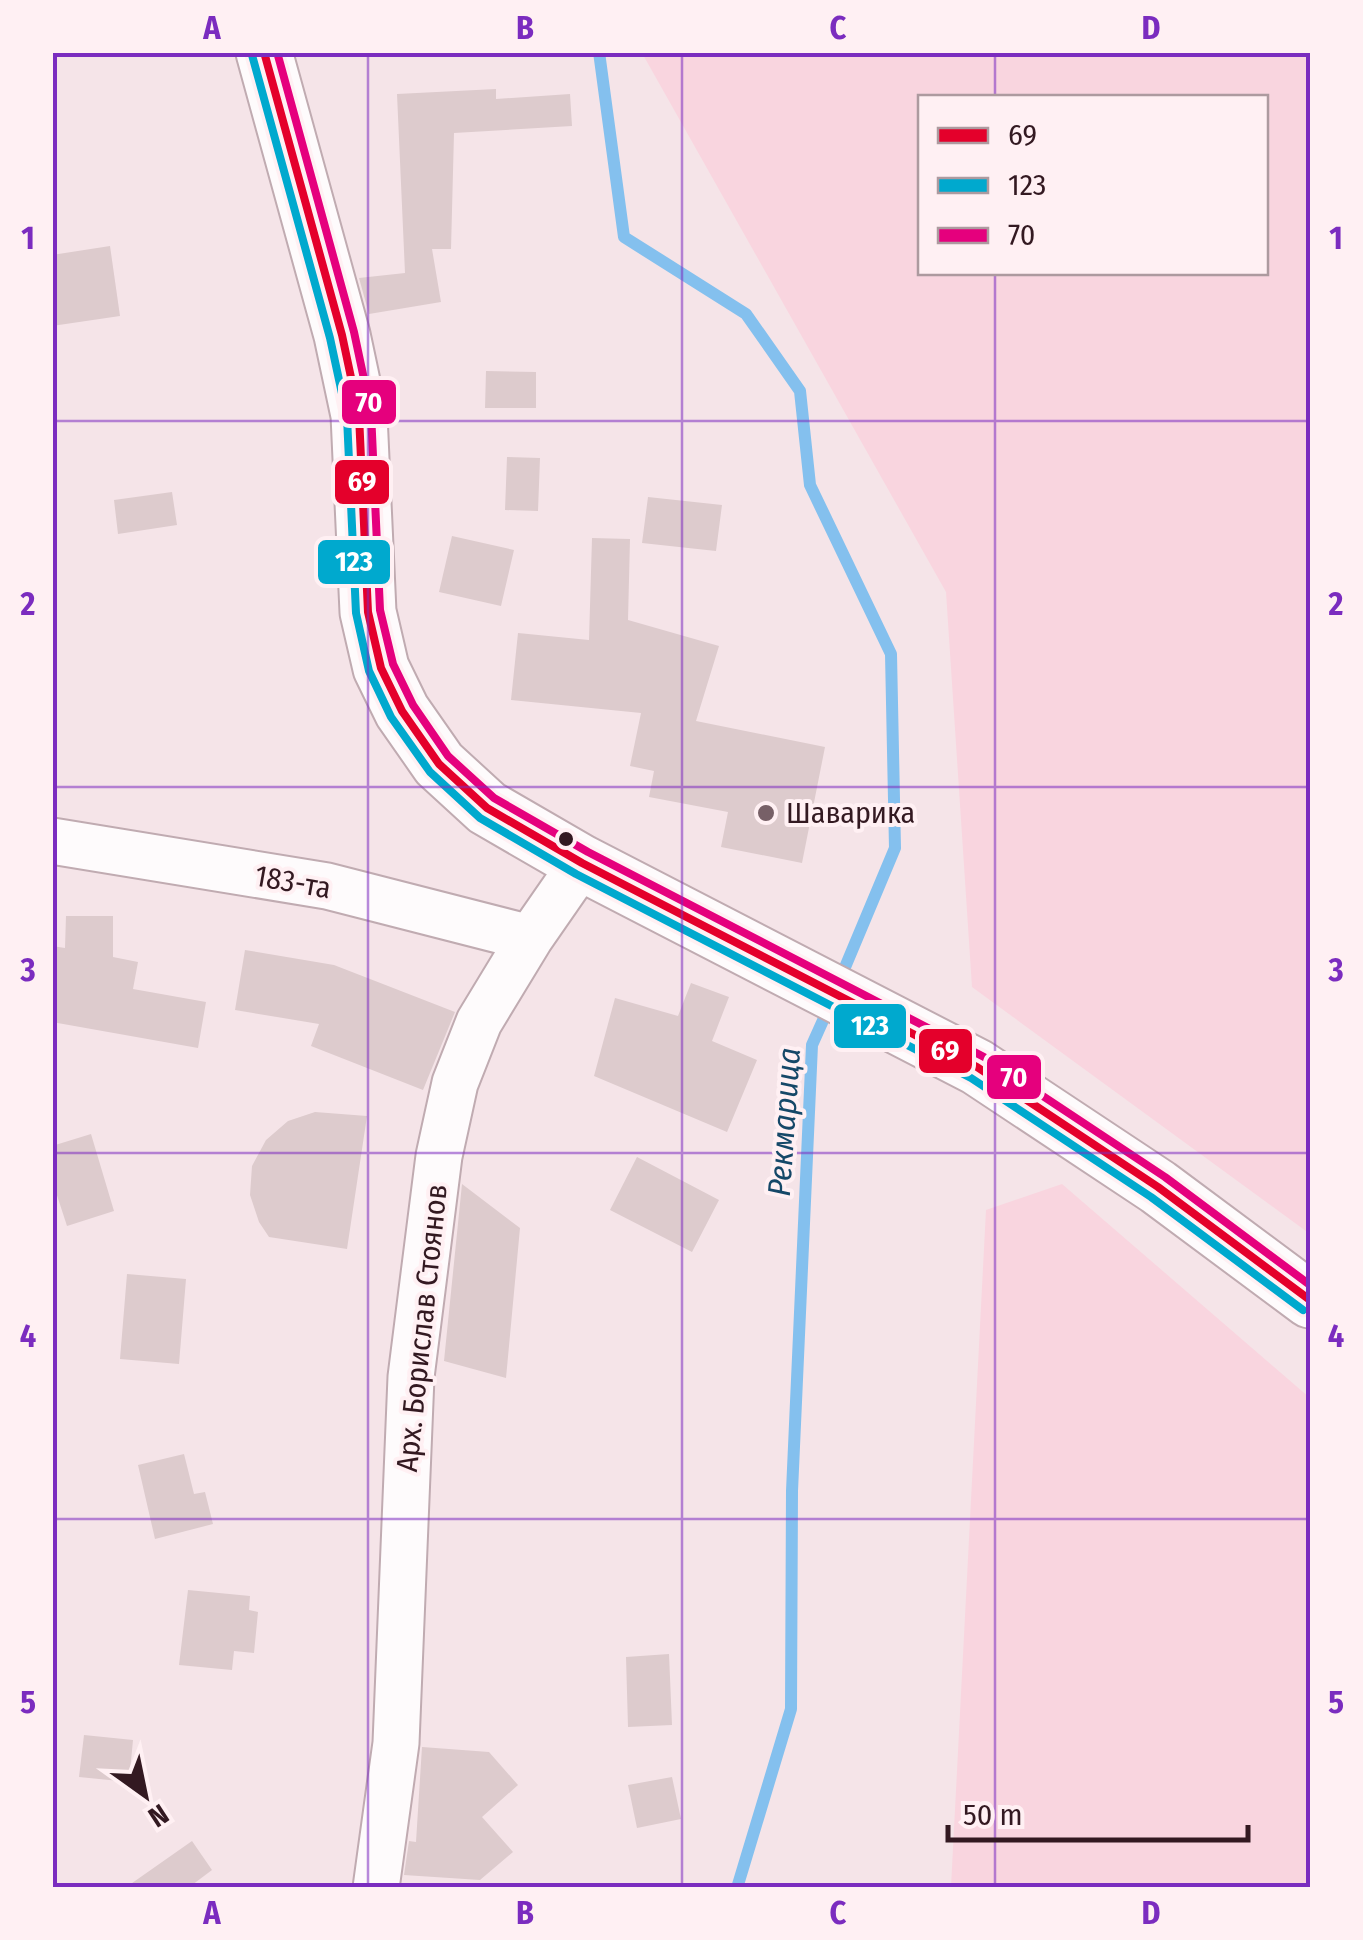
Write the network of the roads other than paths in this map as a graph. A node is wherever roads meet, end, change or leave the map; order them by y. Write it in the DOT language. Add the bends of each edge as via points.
graph roads {
  1 [pos="264,52"];
  2 [pos="52,842"];
  3 [pos="582,863"];
  4 [pos="530,938"];
  5 [pos="1310,1300"];
  6 [pos="376,1888"];
  1 -- 3 [label="main road" via="358,415 368,612 381,668 440,764 488,808"];
  2 -- 4 [label="street, 183-та" via="327,886"];
  3 -- 4 [label="street, Арх. Борислав Стоянов"];
  3 -- 5 [label="main road" via="977,1067"];
  4 -- 6 [label="street, Арх. Борислав Стоянов" via="479,1022 455,1083 439,1156 411,1377 396,1743"];
}
